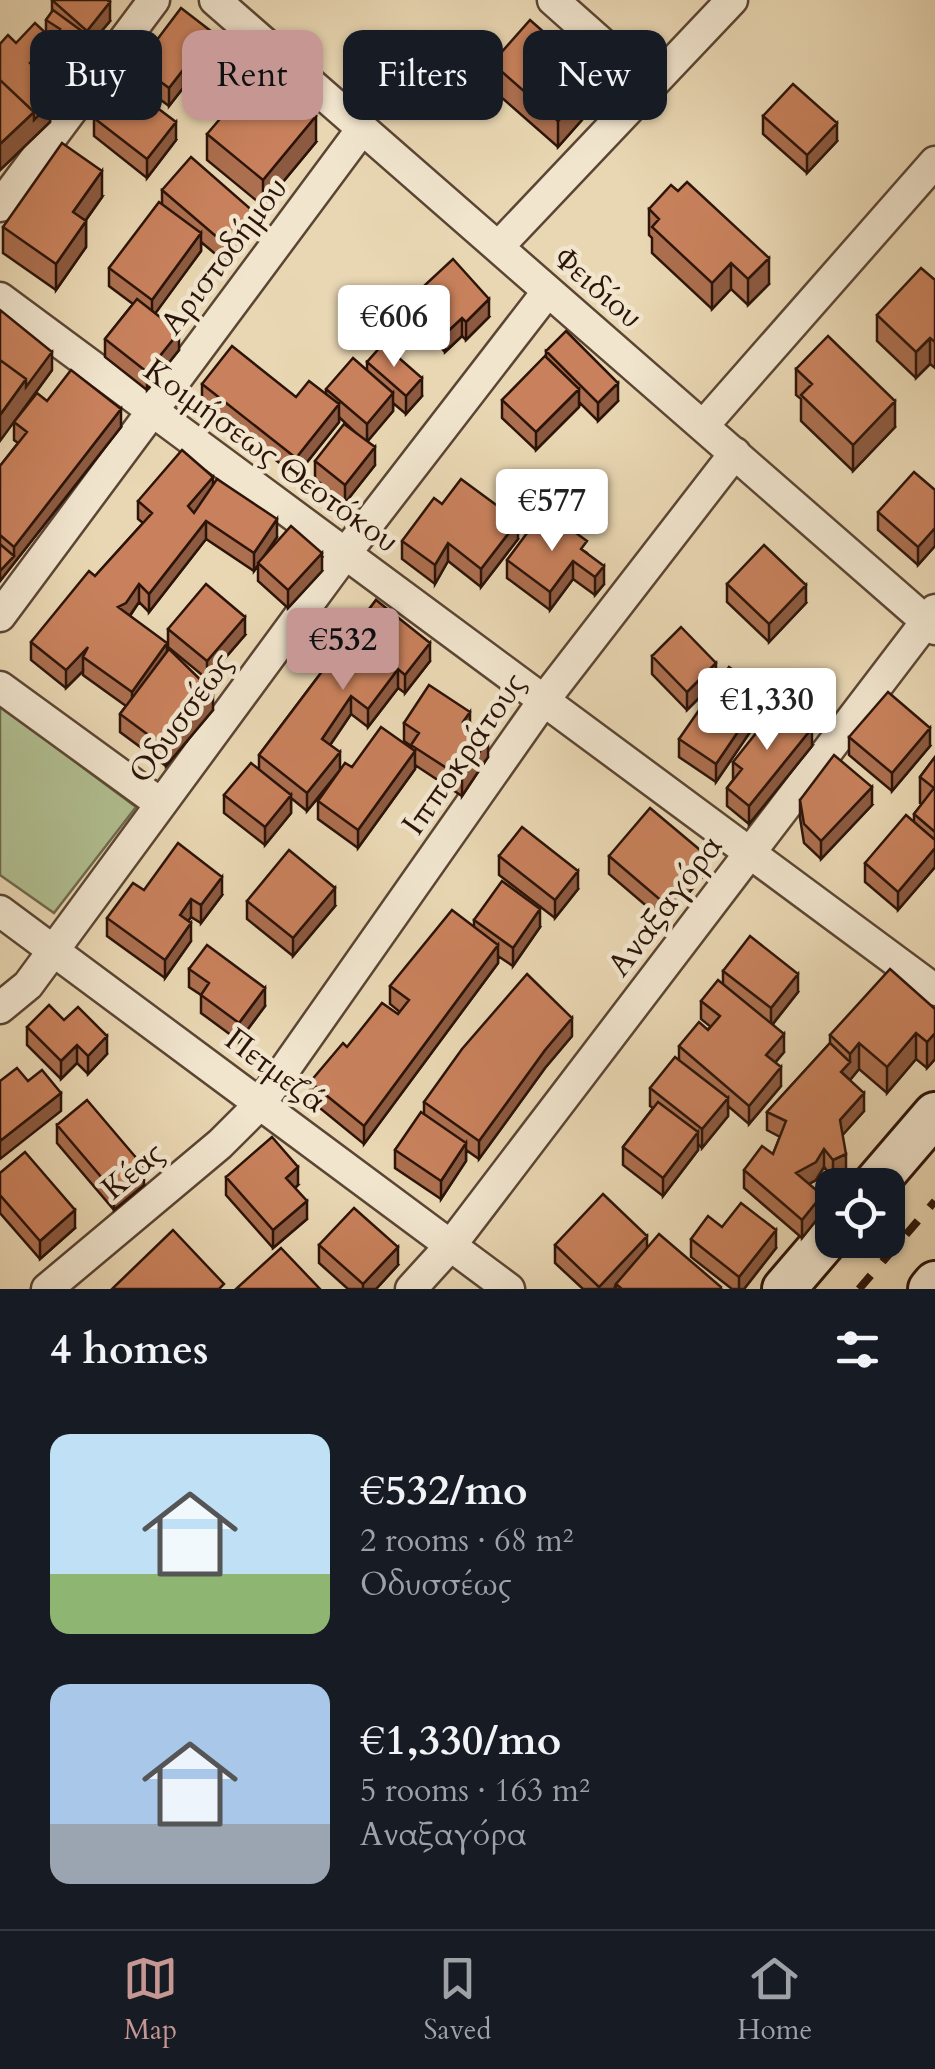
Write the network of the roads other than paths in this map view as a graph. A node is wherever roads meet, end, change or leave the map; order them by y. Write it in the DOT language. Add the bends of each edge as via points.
graph roads {
  1 [pos="154,0"];
  2 [pos="215,0"];
  3 [pos="553,0"];
  4 [pos="732,0"];
  5 [pos="587,30"];
  6 [pos="667,70"];
  7 [pos="619,120"];
  8 [pos="362,129"];
  9 [pos="935,162"];
  10 [pos="0,206"];
  11 [pos="498,247"];
  12 [pos="548,291"];
  13 [pos="0,298"];
  14 [pos="152,412"];
  15 [pos="703,426"];
  16 [pos="736,453"];
  17 [pos="346,554"];
  18 [pos="0,616"];
  19 [pos="932,620"];
  20 [pos="0,687"];
  21 [pos="544,700"];
  22 [pos="161,804"];
  23 [pos="750,853"];
  24 [pos="0,911"];
  25 [pos="54,950"];
  26 [pos="935,990"];
  27 [pos="0,1008"];
  28 [pos="260,1102"];
  29 [pos="935,1114"];
  30 [pos="889,1168"];
  31 [pos="450,1245"];
  32 [pos="815,1253"];
  33 [pos="935,1283"];
  34 [pos="47,1289"];
  35 [pos="411,1289"];
  36 [pos="509,1289"];
  37 [pos="784,1289"];
  38 [pos="930,1289"];
  1 -- 10 [label="street"];
  2 -- 8 [label="street, Φειδίου"];
  3 -- 5 [label="street"];
  4 -- 6 [label="street"];
  7 -- 11 [label="street"];
  8 -- 11 [label="street, Φειδίου"];
  8 -- 14 [label="street, Αριστοδήμου"];
  9 -- 15 [label="street"];
  11 -- 12 [label="street, Φειδίου"];
  12 -- 15 [label="street, Φειδίου"];
  12 -- 17 [label="street, Οδυσσέως"];
  13 -- 14 [label="street, Κοιμήσεως Θεοτόκου"];
  14 -- 17 [label="street, Κοιμήσεως Θεοτόκου"];
  14 -- 18 [label="street, Αριστοδήμου"];
  15 -- 16 [label="street, Φειδίου"];
  16 -- 19 [label="street, Φειδίου"];
  16 -- 21 [label="street, Ιπποκράτους"];
  17 -- 21 [label="street, Κοιμήσεως Θεοτόκου"];
  17 -- 22 [label="street, Οδυσσέως"];
  19 -- 23 [label="street, Αναξαγόρα"];
  20 -- 22 [label="street"];
  21 -- 23 [label="street, Κοιμήσεως Θεοτόκου"];
  21 -- 28 [label="street, Ιπποκράτους"];
  22 -- 25 [label="street, Οδυσσέως"];
  23 -- 26 [label="street, Κοιμήσεως Θεοτόκου"];
  23 -- 31 [label="street, Αναξαγόρα"];
  24 -- 25 [label="street, Πετμεζά"];
  25 -- 27 [label="street, Οδυσσέως"];
  25 -- 28 [label="street, Πετμεζά"];
  28 -- 31 [label="street, Πετμεζά"];
  28 -- 34 [label="street, Κέας" via="220,1144"];
  29 -- 30 [label="street"];
  31 -- 35 [label="street, Αναξαγόρα"];
  31 -- 36 [label="street, Πετμεζά"];
  32 -- 37 [label="street"];
  33 -- 38 [label="street"];
}
